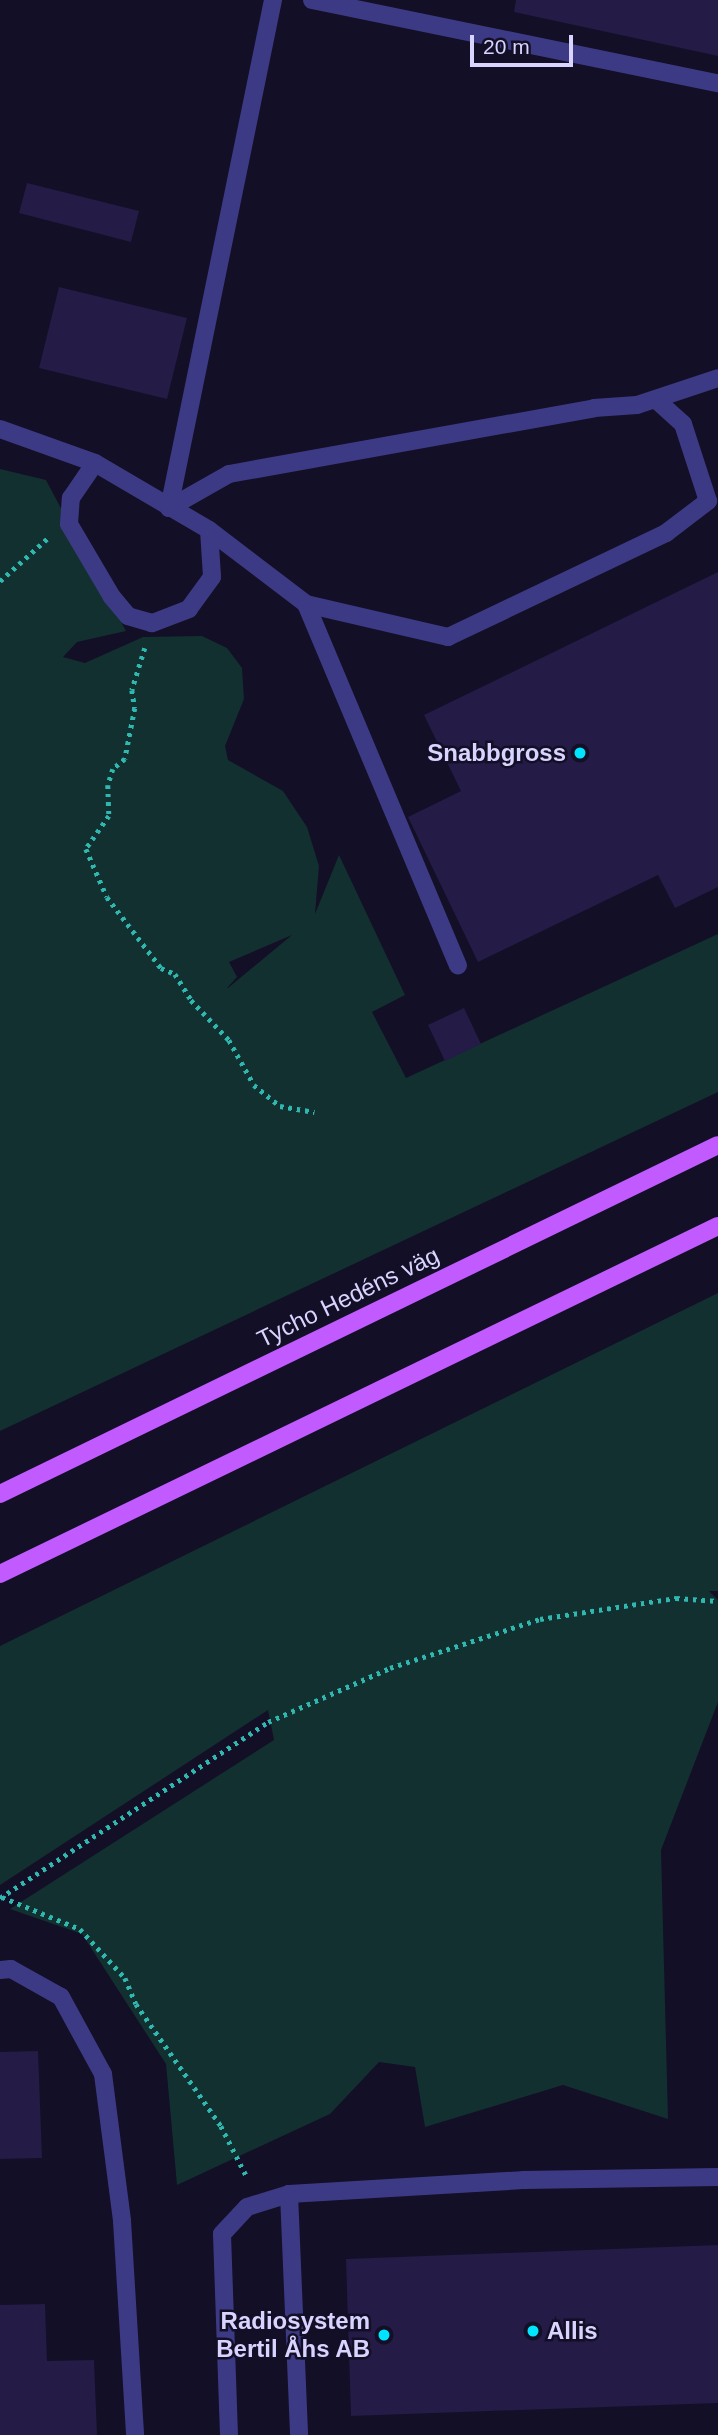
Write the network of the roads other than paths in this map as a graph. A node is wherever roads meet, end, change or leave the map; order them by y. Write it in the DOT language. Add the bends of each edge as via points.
graph roads {
  1 [pos="273,0"];
  2 [pos="312,0"];
  3 [pos="718,83"];
  4 [pos="718,378"];
  5 [pos="656,400"];
  6 [pos="0,429"];
  7 [pos="95,463"];
  8 [pos="169,508"];
  9 [pos="209,530"];
  10 [pos="306,604"];
  11 [pos="458,965"];
  12 [pos="718,1145"];
  13 [pos="718,1226"];
  14 [pos="0,1494"];
  15 [pos="0,1574"];
  16 [pos="0,1970"];
  17 [pos="718,2177"];
  18 [pos="289,2194"];
  19 [pos="135,2435"];
  20 [pos="229,2435"];
  21 [pos="299,2435"];
  1 -- 8 [label="street"];
  2 -- 3 [label="street"];
  4 -- 5 [label="street"];
  5 -- 8 [label="street" via="229,474"];
  5 -- 10 [label="street" via="683,424 708,501 666,533 448,637"];
  6 -- 7 [label="street"];
  7 -- 8 [label="street"];
  7 -- 9 [label="street" via="71,498 69,524 128,616 152,623 189,609 212,578"];
  8 -- 9 [label="street"];
  9 -- 10 [label="street"];
  10 -- 11 [label="street"];
  12 -- 14 [label="main road, Tycho Hedéns väg"];
  13 -- 15 [label="main road"];
  16 -- 19 [label="street" via="11,1969 61,1997 103,2074 122,2221"];
  17 -- 18 [label="street" via="523,2180"];
  18 -- 20 [label="street" via="247,2207 222,2234"];
  18 -- 21 [label="street"];
}
